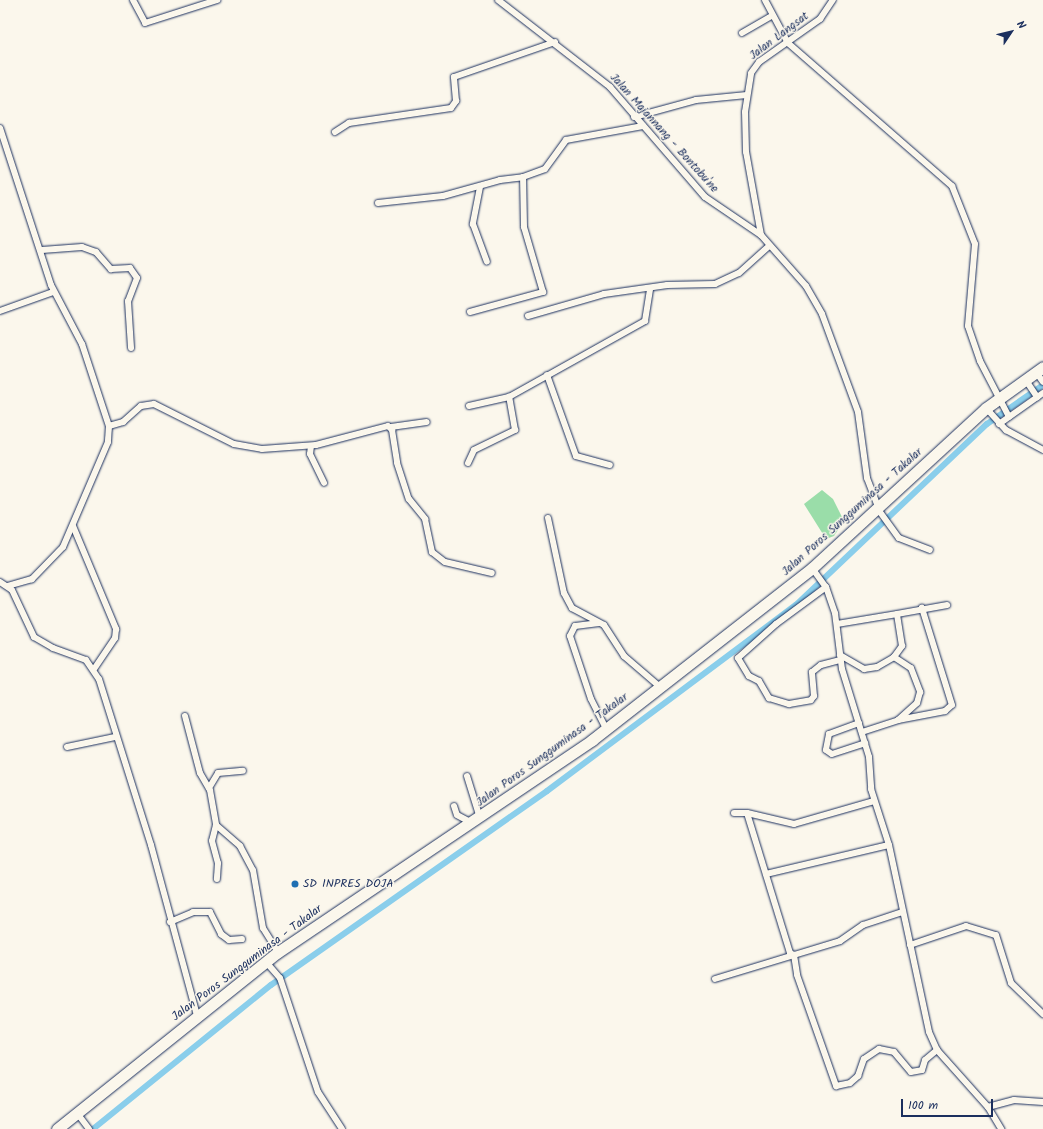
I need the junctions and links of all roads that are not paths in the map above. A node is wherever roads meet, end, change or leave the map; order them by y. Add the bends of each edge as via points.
1 (133, 0) edge
2 (217, 0) edge
3 (498, 0) edge
4 (765, 0) edge
5 (833, 0) edge
6 (772, 16) junction
7 (742, 33) dead end
8 (555, 42) junction
9 (788, 43) junction
10 (747, 95) junction
11 (634, 116) junction
12 (643, 126) junction
13 (0, 128) edge
14 (335, 132) dead end
15 (523, 177) junction
16 (480, 187) junction
17 (378, 203) dead end
18 (761, 235) junction
19 (769, 246) junction
20 (42, 250) junction
21 (487, 262) dead end
22 (650, 288) junction
23 (53, 292) junction
24 (0, 311) edge
25 (470, 312) dead end
26 (528, 316) dead end
27 (131, 348) dead end
28 (547, 375) junction
29 (1040, 375) edge
30 (1028, 383) junction
31 (1043, 393) edge
32 (1037, 396) junction
33 (510, 397) junction
34 (1000, 402) junction
35 (469, 406) dead end
36 (988, 410) junction
37 (1008, 416) junction
38 (427, 422) dead end
39 (998, 423) junction
40 (109, 426) junction
41 (391, 428) junction
42 (311, 446) junction
43 (1043, 450) edge
44 (468, 463) dead end
45 (610, 465) dead end
46 (324, 483) dead end
47 (879, 510) junction
48 (548, 518) dead end
49 (73, 526) junction
50 (930, 550) dead end
51 (814, 571) junction
52 (492, 573) dead end
53 (0, 582) edge
54 (8, 586) junction
55 (825, 586) junction
56 (947, 605) dead end
57 (922, 608) junction
58 (897, 614) junction
59 (601, 622) junction
60 (837, 624) junction
61 (840, 657) junction
62 (894, 657) junction
63 (94, 669) junction
64 (660, 687) junction
65 (185, 716) dead end
66 (898, 720) junction
67 (859, 723) junction
68 (606, 729) junction
69 (862, 732) junction
70 (115, 737) junction
71 (865, 743) junction
72 (67, 747) dead end
73 (243, 771) dead end
74 (467, 776) dead end
75 (209, 788) junction
76 (874, 801) junction
77 (454, 806) dead end
78 (734, 813) dead end
79 (747, 813) junction
80 (476, 820) junction
81 (216, 825) junction
82 (889, 845) junction
83 (766, 874) junction
84 (217, 879) dead end
85 (902, 912) junction
86 (170, 922) junction
87 (242, 939) dead end
88 (910, 945) junction
89 (278, 952) junction
90 (794, 955) junction
91 (268, 965) junction
92 (715, 979) dead end
93 (1043, 1014) edge
94 (197, 1016) junction
95 (937, 1050) junction
96 (1043, 1102) edge
97 (988, 1107) junction
98 (77, 1113) junction
99 (58, 1129) edge
100 (89, 1129) edge
101 (342, 1129) edge
102 (1002, 1129) edge

1 - 2 street via 145,23
3 - 8 street, Jalan Majannang - Bontobu'ne
4 - 6 street
5 - 9 street, Jalan Langsat via 827,13
6 - 7 street
6 - 9 street
8 - 11 street, Jalan Majannang - Bontobu'ne via 610,87
8 - 14 street via 454,78 456,101 451,108 349,123
9 - 10 street, Jalan Langsat via 756,65
9 - 34 street via 952,186 975,244 968,326
10 - 11 street via 696,100
10 - 18 street, Jalan Langsat via 746,152
11 - 12 street, Jalan Majannang - Bontobu'ne
12 - 15 street via 566,140 545,169
12 - 18 street, Jalan Majannang - Bontobu'ne via 705,198
13 - 20 street
15 - 16 street
15 - 25 street via 524,227 543,292
16 - 17 street via 417,200
16 - 21 street via 473,224
18 - 19 street, Jalan Majannang - Bontobu'ne
19 - 22 street via 739,273 716,284
19 - 47 street, Jalan Majannang - Bontobu'ne via 806,286 822,314 861,421 867,478
20 - 23 street
20 - 27 street via 82,247 96,252 111,269 130,268 137,278 128,301
22 - 26 street via 595,296
22 - 28 street via 645,321
23 - 24 street
23 - 40 street via 82,344
28 - 33 street
28 - 45 street via 576,456
29 - 30 highway, Jalan Poros Sungguminasa - Takalar
30 - 32 street
30 - 34 highway, Jalan Poros Sungguminasa - Takalar
31 - 32 street
32 - 37 street
33 - 35 street
33 - 44 street via 515,431 474,450
34 - 36 highway, Jalan Poros Sungguminasa - Takalar
34 - 37 street
36 - 39 street
36 - 47 highway, Jalan Poros Sungguminasa - Takalar
37 - 39 street
38 - 41 street
39 - 43 street
40 - 42 street via 123,422 140,406 154,404 240,445 262,449
40 - 49 street via 108,442
41 - 42 street
41 - 52 street via 396,463 409,499 425,519 432,552 445,562
42 - 46 street via 310,454
47 - 50 street, Jalan Majannang - Bontobu'ne via 909,544
47 - 51 highway, Jalan Poros Sungguminasa - Takalar
48 - 59 street via 567,601 577,614
49 - 54 street via 63,547 32,579
49 - 63 street via 116,629 116,638
51 - 55 street
51 - 64 highway, Jalan Poros Sungguminasa - Takalar
53 - 54 street
54 - 63 street via 34,637 53,648 86,660
55 - 60 street
55 - 61 street via 738,658 748,676 759,681 769,698 789,704 811,700 814,696 812,672 820,665
56 - 57 street
57 - 58 street
57 - 66 street via 952,705 945,711
58 - 60 street
58 - 62 street via 902,642
59 - 64 street via 624,656
59 - 68 street via 575,626 570,636 591,699
60 - 61 street
61 - 62 street via 864,670 877,667
61 - 67 street
62 - 66 street via 911,668 920,692 917,703
63 - 70 street
64 - 68 highway, Jalan Poros Sungguminasa - Takalar
65 - 75 street via 200,773
66 - 69 street
67 - 69 street
67 - 71 street via 831,732 826,750 832,754
68 - 80 highway, Jalan Poros Sungguminasa - Takalar
69 - 71 street
70 - 72 street
70 - 86 street via 151,845
71 - 76 street
73 - 75 street via 218,773
74 - 80 street
75 - 81 street
76 - 79 street via 794,824
76 - 82 street
77 - 80 street via 457,815
78 - 79 street
79 - 83 street
80 - 89 highway, Jalan Poros Sungguminasa - Takalar
81 - 84 street via 212,841 218,863
81 - 89 street via 240,846 253,870 263,928
82 - 83 street
82 - 85 street
83 - 90 street via 785,945
85 - 88 street
85 - 90 street via 863,925 840,941
86 - 87 street via 193,912 210,912 221,934 229,940
86 - 94 street
88 - 93 street via 966,926 996,935 1011,983
88 - 95 street via 929,1032
89 - 91 highway, Jalan Poros Sungguminasa - Takalar
90 - 92 street
90 - 95 street via 797,975 836,1086 850,1083 858,1076 864,1059 879,1049 894,1052 912,1072 922,1070 925,1060
91 - 94 highway, Jalan Poros Sungguminasa - Takalar
91 - 101 street via 280,978 318,1092
94 - 98 highway, Jalan Poros Sungguminasa - Takalar
95 - 97 street
96 - 97 street via 1014,1100
97 - 102 street
98 - 99 highway, Jalan Poros Sungguminasa - Takalar
98 - 100 street

